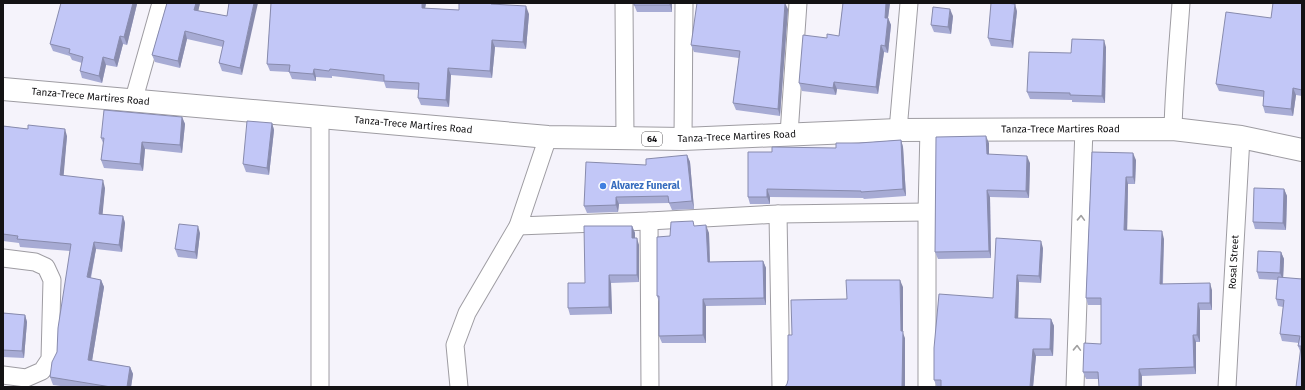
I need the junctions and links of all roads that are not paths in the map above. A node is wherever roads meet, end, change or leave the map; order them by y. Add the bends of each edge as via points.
1 (161, 3) edge
2 (624, 3) edge
3 (684, 3) edge
4 (798, 3) edge
5 (909, 3) edge
6 (1181, 3) edge
7 (3, 89) edge
8 (133, 102) junction
9 (320, 118) junction
10 (1084, 128) junction
11 (929, 129) junction
12 (1173, 129) junction
13 (898, 130) junction
14 (789, 134) junction
15 (1241, 137) junction
16 (548, 138) junction
17 (625, 138) junction
18 (683, 139) junction
19 (1302, 150) edge
20 (926, 212) junction
21 (778, 214) junction
22 (649, 221) junction
23 (518, 226) junction
24 (3, 258) edge
25 (3, 375) edge
26 (320, 387) edge
27 (459, 387) edge
28 (650, 387) edge
29 (781, 387) edge
30 (927, 387) edge
31 (1075, 387) edge
32 (1227, 387) edge

1 - 8 street
2 - 17 street
3 - 18 street
4 - 14 street
5 - 13 street
6 - 12 street
7 - 8 main road, Tanza-Trece Martires Road / 64
8 - 9 main road, Tanza-Trece Martires Road / 64
9 - 16 main road, Tanza-Trece Martires Road / 64
9 - 26 street
10 - 11 main road, Tanza-Trece Martires Road / 64
10 - 12 main road, Tanza-Trece Martires Road / 64
31 -> 10 street
11 - 13 main road, Tanza-Trece Martires Road / 64
11 - 20 street
12 - 15 main road, Tanza-Trece Martires Road / 64
13 - 14 main road, Tanza-Trece Martires Road / 64
14 - 18 main road, Tanza-Trece Martires Road / 64
15 - 19 main road, Tanza-Trece Martires Road / 64
15 - 32 street, Rosal Street
16 - 17 main road, Tanza-Trece Martires Road / 64
16 - 23 street
17 - 18 main road, Tanza-Trece Martires Road / 64
20 - 21 street
20 - 30 street
21 - 22 street
21 - 29 street
22 - 23 street
22 - 28 street
23 - 27 street via 467,313 455,345
24 - 25 street via 46,266 52,280 50,358 42,371 26,378

